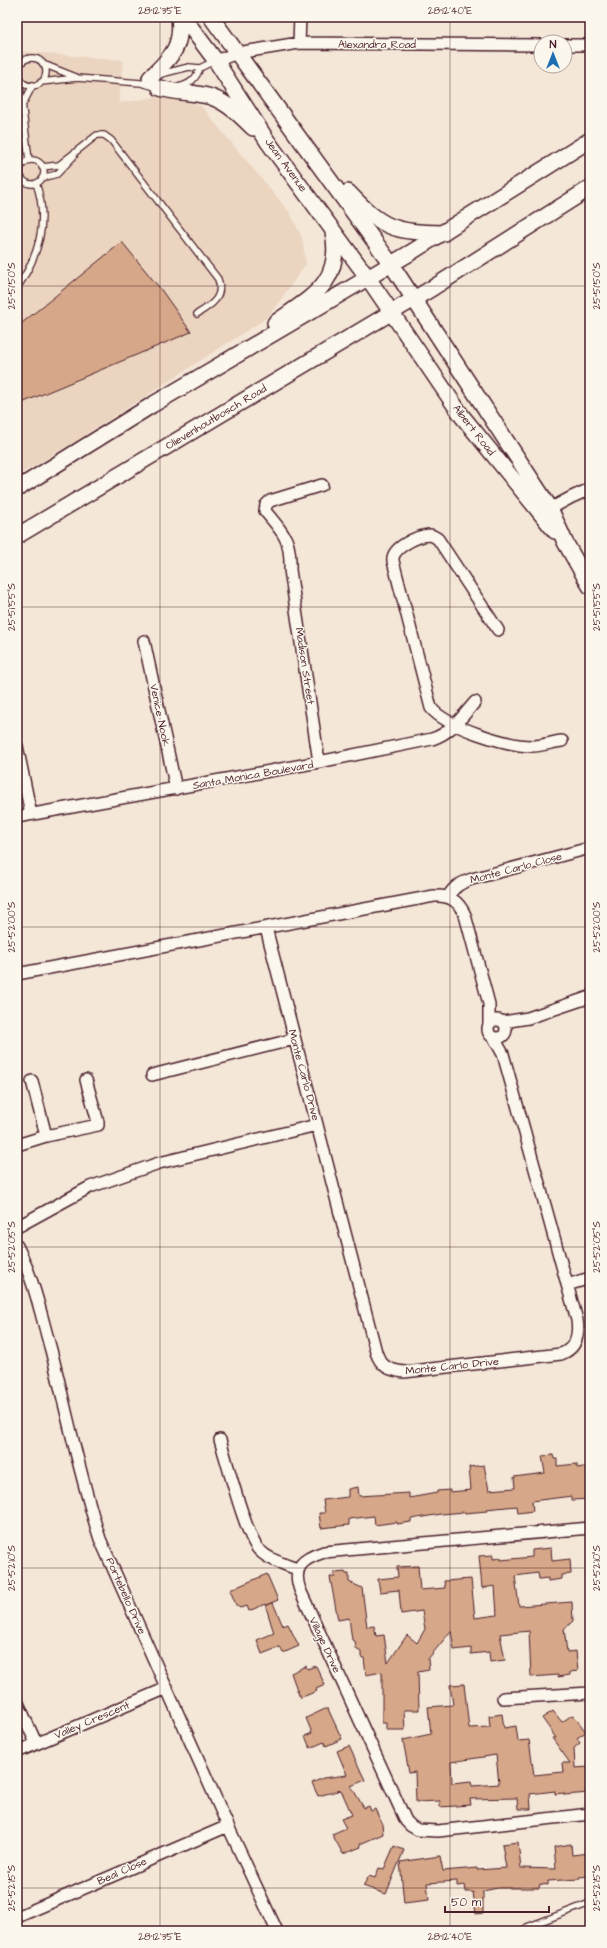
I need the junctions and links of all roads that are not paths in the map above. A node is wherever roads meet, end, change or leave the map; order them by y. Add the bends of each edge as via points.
1 (179, 17) edge
2 (183, 17) edge
3 (211, 17) edge
4 (300, 17) edge
5 (299, 44) junction
6 (533, 45) edge
7 (573, 45) edge
8 (590, 45) edge
9 (237, 53) junction
10 (17, 58) edge
11 (27, 59) junction
12 (216, 60) junction
13 (43, 64) junction
14 (200, 68) junction
15 (18, 74) edge
16 (77, 78) junction
17 (41, 82) junction
18 (150, 83) junction
19 (34, 85) junction
20 (22, 105) junction
21 (590, 140) edge
22 (268, 142) junction
23 (81, 147) junction
24 (308, 150) junction
25 (29, 160) junction
26 (42, 167) junction
27 (18, 172) edge
28 (42, 178) junction
29 (24, 181) junction
30 (36, 183) junction
31 (17, 184) edge
32 (590, 188) edge
33 (333, 230) junction
34 (444, 233) junction
35 (391, 264) junction
36 (368, 278) junction
37 (17, 288) edge
38 (414, 299) junction
39 (390, 312) junction
40 (197, 314) dead end
41 (196, 380) junction
42 (322, 485) dead end
43 (17, 489) edge
44 (590, 489) edge
45 (546, 511) junction
46 (17, 536) edge
47 (590, 586) edge
48 (498, 630) dead end
49 (144, 641) dead end
50 (475, 702) dead end
51 (455, 725) junction
52 (562, 740) dead end
53 (17, 746) edge
54 (319, 762) junction
55 (176, 789) junction
56 (31, 814) junction
57 (17, 817) edge
58 (590, 848) edge
59 (448, 897) junction
60 (266, 928) junction
61 (17, 974) edge
62 (590, 996) edge
63 (489, 1004) junction
64 (489, 1024) junction
65 (504, 1027) junction
66 (494, 1038) junction
67 (295, 1039) junction
68 (503, 1054) junction
69 (152, 1075) dead end
70 (86, 1080) dead end
71 (32, 1081) dead end
72 (317, 1125) junction
73 (46, 1136) junction
74 (17, 1145) edge
75 (17, 1227) edge
76 (17, 1246) edge
77 (590, 1278) edge
78 (567, 1285) junction
79 (220, 1440) dead end
80 (590, 1528) edge
81 (297, 1570) junction
82 (167, 1688) junction
83 (590, 1693) edge
84 (503, 1698) dead end
85 (17, 1701) edge
86 (36, 1743) junction
87 (17, 1752) edge
88 (590, 1814) edge
89 (228, 1826) junction
90 (590, 1903) edge
91 (17, 1917) edge
92 (277, 1931) edge
93 (523, 1931) edge

1 - 18 main road via 178,47
2 - 12 main road, Jean Avenue
3 - 9 main road
4 - 5 street
5 - 6 street, Alexandra Road
5 - 9 street, Alexandra Road
7 - 8 street
9 - 12 street, Alexandra Road
9 - 24 main road
10 - 11 lane
11 - 13 lane via 36,58
11 - 15 lane via 20,65
12 - 14 lane
12 - 22 main road, Jean Avenue
13 - 16 lane
13 - 17 lane via 46,73
14 - 18 lane via 181,68
14 - 18 lane via 196,78 182,86
15 - 19 lane via 24,83
15 - 20 lane
16 - 17 lane
16 - 18 lane
17 - 19 lane
18 - 22 main road via 174,92 210,97 220,101 229,106
19 - 20 lane
20 - 25 lane
21 - 34 main road
22 - 33 main road, Jean Avenue
23 - 26 lane via 59,165
23 - 28 lane via 58,174
23 - 40 lane via 97,135 104,135 111,140 218,279 220,294 206,309
24 - 34 main road via 364,210 378,221 398,230
24 - 35 main road
25 - 26 lane via 37,161
25 - 27 lane via 22,164
26 - 28 lane
27 - 29 lane
28 - 30 lane
29 - 30 lane
29 - 31 lane
30 - 37 lane via 43,215 40,235 26,275
32 - 38 main road
33 - 36 main road, Jean Avenue
33 - 41 main road via 336,244 334,264 331,275 323,286
34 - 35 main road
35 - 36 main road
35 - 38 main road
36 - 39 main road, Jean Avenue
36 - 41 main road
38 - 39 main road, Olievenhoutbosch Road
38 - 45 main road, Albert Road
39 - 45 main road, Albert Road via 462,416
39 - 46 main road, Olievenhoutbosch Road
41 - 43 main road
42 - 54 street, Madison Street via 270,501 265,511 284,533 291,552 290,570
44 - 45 street
45 - 47 main road, Albert Road
48 - 51 street via 438,539 428,535 399,547 394,552 393,561 431,708 435,714
49 - 55 street, Venice Nook
50 - 51 street, Santa Monica Boulevard
51 - 52 street via 507,743 533,746
51 - 54 street, Santa Monica Boulevard via 442,736 432,739
53 - 56 street
54 - 55 street, Santa Monica Boulevard
55 - 56 street, Santa Monica Boulevard
56 - 57 street, Santa Monica Boulevard
58 - 59 street, Monte Carlo Close via 472,879 452,889
59 - 60 street via 434,896
59 - 63 street via 460,905 465,915
60 - 61 street
60 - 67 street, Monte Carlo Drive
62 - 65 street
63 - 64 street
63 - 65 street
64 - 65 street via 494,1020
64 - 66 street via 488,1032
65 - 66 street via 500,1038
65 - 68 street, Monte Carlo Drive
66 - 68 street, Monte Carlo Drive
67 - 69 street
67 - 72 street, Monte Carlo Drive
68 - 78 street, Monte Carlo Drive
70 - 73 street via 98,1125
71 - 73 street
72 - 75 street via 159,1163 90,1187
72 - 78 street, Monte Carlo Drive via 376,1352 384,1367 404,1372 567,1352 576,1342 578,1328
73 - 74 street
76 - 82 street, Portebello Drive via 40,1306 100,1539
77 - 78 street
79 - 81 street via 248,1528 258,1549 271,1559
80 - 81 street via 324,1552 307,1559
81 - 88 street, Village Drive via 300,1590 400,1810 411,1826 428,1832
82 - 86 street, Valley Crescent
82 - 89 street, Portebello Drive
83 - 84 street
85 - 86 street
86 - 87 street, Valley Crescent
89 - 91 street, Beal Close
89 - 92 street, Portebello Drive
90 - 93 lane via 527,1927

